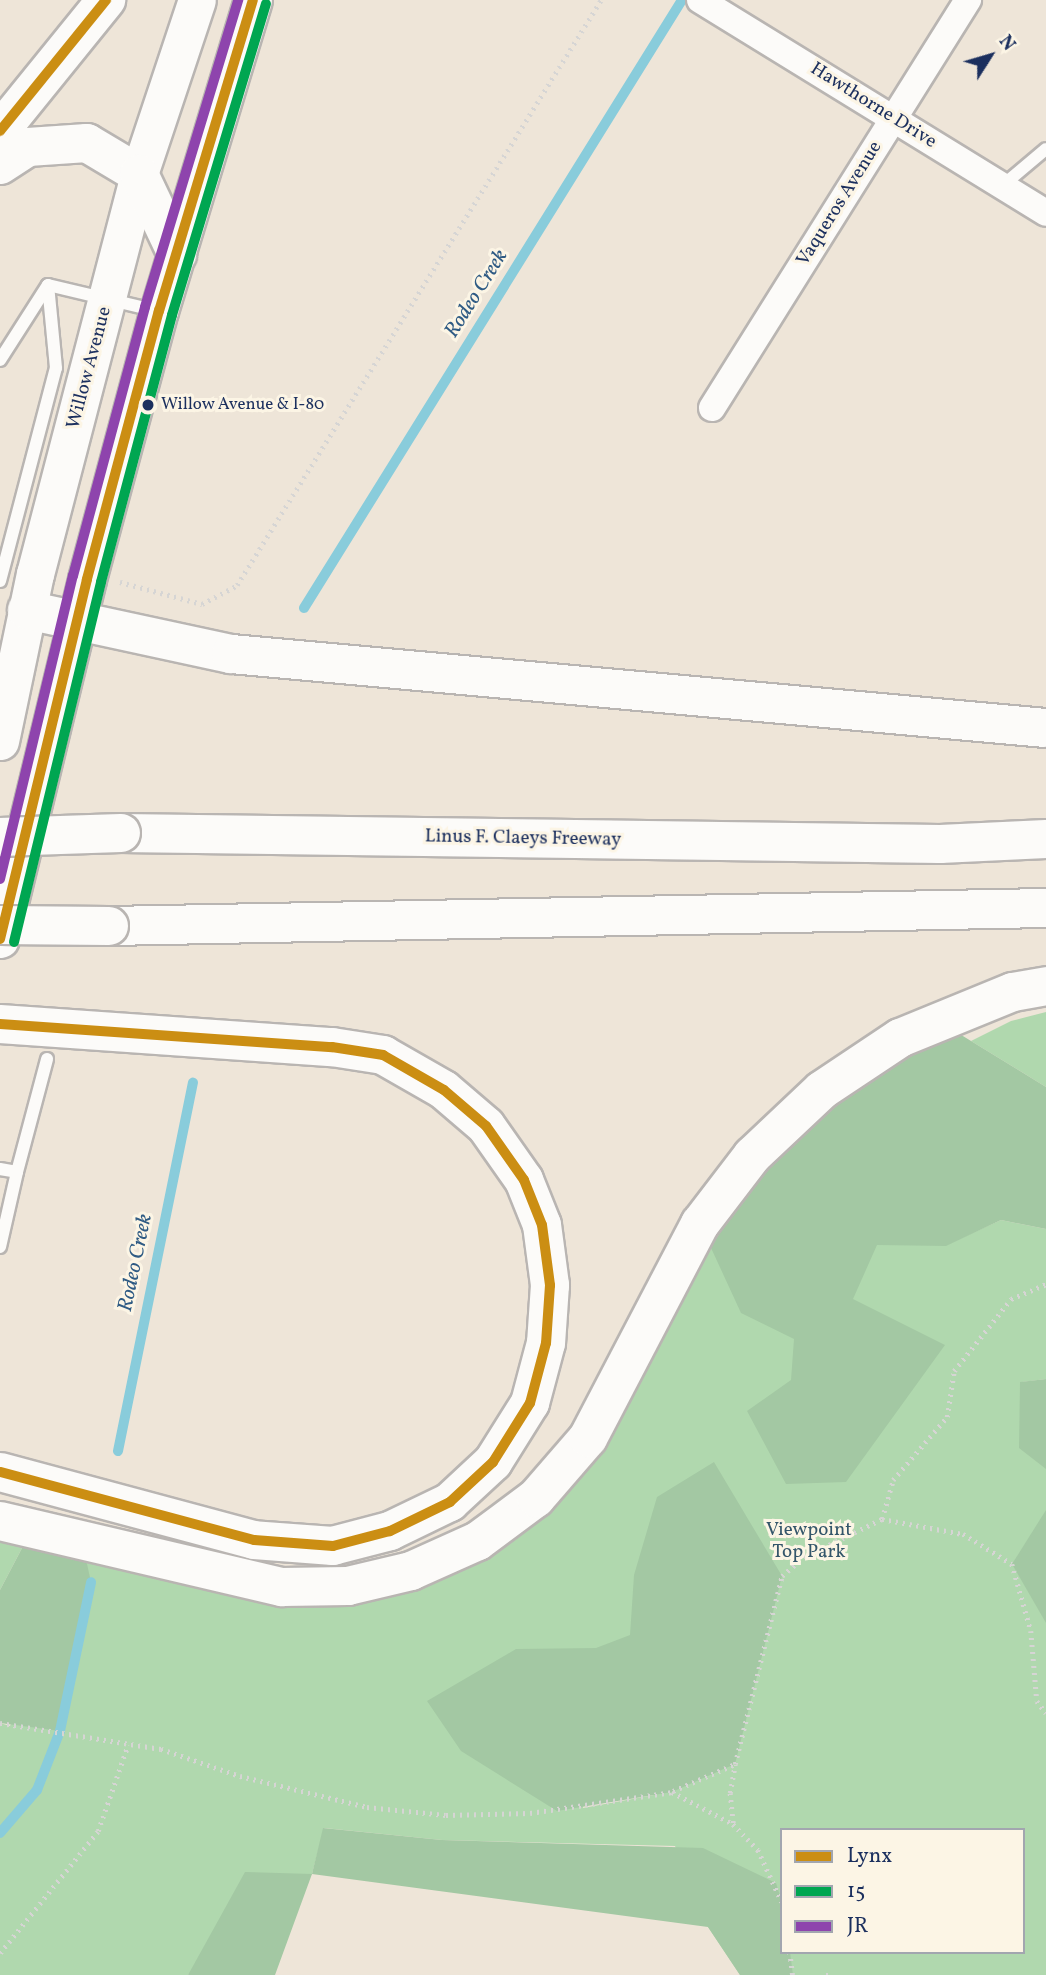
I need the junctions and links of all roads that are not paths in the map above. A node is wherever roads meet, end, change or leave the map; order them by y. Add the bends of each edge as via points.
1 (106, 0) edge
2 (197, 0) edge
3 (253, 0) edge
4 (700, 0) edge
5 (968, 0) edge
6 (892, 119) junction
7 (0, 131) edge
8 (1046, 149) edge
9 (0, 165) edge
10 (139, 174) junction
11 (1002, 186) junction
12 (1046, 213) edge
13 (177, 254) junction
14 (48, 285) junction
15 (108, 299) junction
16 (159, 311) junction
17 (0, 360) edge
18 (712, 408) dead end
19 (0, 581) edge
20 (27, 610) junction
21 (77, 621) junction
22 (1046, 728) edge
23 (0, 741) edge
24 (0, 837) edge
25 (1046, 839) edge
26 (1046, 908) edge
27 (0, 925) edge
28 (0, 939) edge
29 (1046, 986) edge
30 (0, 1024) edge
31 (47, 1059) dead end
32 (0, 1170) edge
33 (17, 1172) junction
34 (0, 1247) edge
35 (0, 1472) edge
36 (0, 1521) edge

1 - 7 highway
2 - 10 main road, Willow Avenue
3 - 13 main road
4 - 6 street, Hawthorne Drive
5 - 6 street, Vaqueros Avenue
6 - 11 street, Hawthorne Drive
6 - 18 street, Vaqueros Avenue
8 - 11 lane
9 - 10 highway via 27,147 86,144
10 - 13 highway
10 - 15 main road, Willow Avenue
11 - 12 street, Hawthorne Drive
13 - 16 main road
14 - 15 lane
14 - 17 lane
14 - 19 lane via 56,368
15 - 16 lane
15 - 20 main road, Willow Avenue
16 - 21 main road
20 - 21 highway
20 - 23 main road, Willow Avenue
21 - 22 highway via 231,654
21 - 28 main road
24 - 25 highway, Linus F. Claeys Freeway, bridge via 121,833 940,844
26 - 27 highway, bridge
29 - 36 highway via 1013,992 900,1038 822,1090 752,1157 701,1224 588,1438 536,1498 478,1541 411,1571 348,1586 282,1587
30 - 35 highway via 332,1047 383,1055 444,1090 486,1126 524,1180 542,1225 550,1285 546,1343 530,1403 493,1462 450,1502 390,1531 333,1546 254,1540
31 - 33 lane
32 - 33 lane
33 - 34 lane

